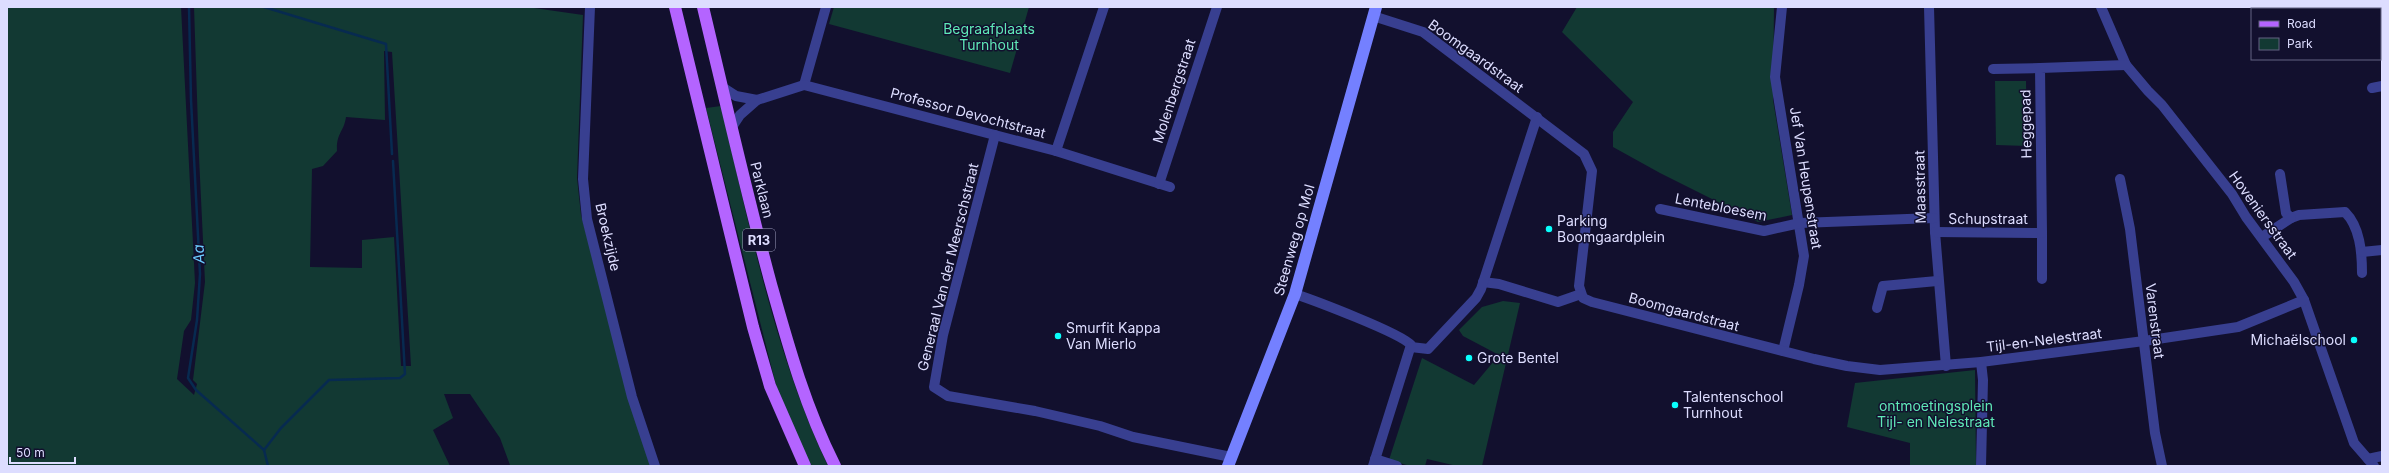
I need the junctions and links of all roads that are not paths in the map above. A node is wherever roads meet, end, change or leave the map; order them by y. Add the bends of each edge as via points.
1 (590, 7) edge
2 (676, 7) edge
3 (703, 7) edge
4 (826, 7) edge
5 (1104, 7) edge
6 (1217, 7) edge
7 (1782, 7) edge
8 (1929, 7) edge
9 (2101, 7) edge
10 (1374, 12) edge
11 (2126, 65) junction
12 (2040, 68) junction
13 (1994, 69) dead end
14 (804, 85) junction
15 (722, 87) junction
16 (757, 100) junction
17 (1537, 117) junction
18 (732, 127) junction
19 (995, 135) junction
20 (1056, 151) junction
21 (2280, 174) dead end
22 (2041, 179) joint
23 (2120, 179) dead end
24 (1159, 184) junction
25 (1170, 188) dead end
26 (1660, 209) dead end
27 (1934, 218) junction
28 (2291, 218) junction
29 (1800, 223) junction
30 (1935, 232) junction
31 (2042, 233) junction
32 (2262, 237) junction
33 (2382, 250) edge
34 (2362, 252) junction
35 (2362, 273) dead end
36 (2042, 279) dead end
37 (1937, 281) junction
38 (1483, 282) junction
39 (1295, 294) junction
40 (1580, 294) junction
41 (2304, 300) junction
42 (1877, 308) dead end
43 (2144, 341) junction
44 (1411, 347) junction
45 (1783, 351) junction
46 (1981, 362) junction
47 (1946, 366) junction
48 (2382, 456) edge
49 (1229, 462) edge
50 (1374, 462) edge
51 (2371, 462) edge
52 (655, 466) edge
53 (805, 466) edge
54 (835, 466) edge
55 (1397, 466) edge
56 (1981, 466) edge
57 (2162, 466) edge

1 - 52 street, Broekzijde via 583,179 586,214 632,397
2 - 53 main road, R13 via 755,334 770,386
3 - 15 main road, Parklaan / R13
4 - 14 street
5 - 20 street
6 - 24 street, Molenbergstraat
7 - 29 street, Jef Van Heupenstraat via 1776,77
8 - 27 street, Maasstraat
9 - 11 street, Hoveniersstraat
10 - 17 street, Boomgaardstraat via 1422,32
10 - 39 street, Steenweg op Mol
11 - 12 street
11 - 32 street, Hoveniersstraat via 2171,117
12 - 13 street
12 - 22 street, Heggepad
14 - 16 street
14 - 19 street, Professor Devochtstraat
15 - 16 street via 736,96
15 - 18 main road, Parklaan / R13
16 - 18 street via 740,115
17 - 38 street
17 - 40 street, Boomgaardstraat via 1579,149 1589,160 1592,171
18 - 54 main road, Parklaan / R13 via 760,244 798,380 819,435
19 - 20 street, Professor Devochtstraat
19 - 49 street, Generaal Van der Meerschstraat via 943,335 934,387 948,396 1042,412
20 - 24 street, Professor Devochtstraat
21 - 28 street via 2286,213
22 - 31 street, Schupstraat
23 - 43 street, Varenstraat via 2130,229
24 - 25 street, Professor Devochtstraat
26 - 29 street, Lentebloesem via 1764,232
27 - 29 street, Lentebloesem
27 - 30 street, Maasstraat
28 - 32 street
28 - 34 street via 2299,215 2345,212 2351,219
29 - 45 street, Jef Van Heupenstraat via 1803,270
30 - 31 street, Schupstraat
30 - 37 street, Maasstraat
31 - 36 street, Schupstraat
32 - 41 street, Hoveniersstraat
33 - 34 street
34 - 35 street
37 - 42 street via 1883,286
37 - 47 street, Maasstraat
38 - 40 street via 1499,284 1558,302
38 - 44 street via 1476,298 1437,342 1428,349
39 - 44 street via 1374,326 1409,343
39 - 49 street, Steenweg op Mol
40 - 45 street, Boomgaardstraat via 1592,302
41 - 43 street, Tijl-en-Nelestraat via 2238,327
41 - 51 street, Hoveniersstraat via 2354,443
43 - 46 street, Tijl-en-Nelestraat
43 - 57 street, Varenstraat via 2155,433
44 - 50 street
45 - 47 street, Tijl-en-Nelestraat via 1847,366 1880,370
46 - 47 street, Tijl-en-Nelestraat
46 - 56 street
48 - 51 street
50 - 55 street

